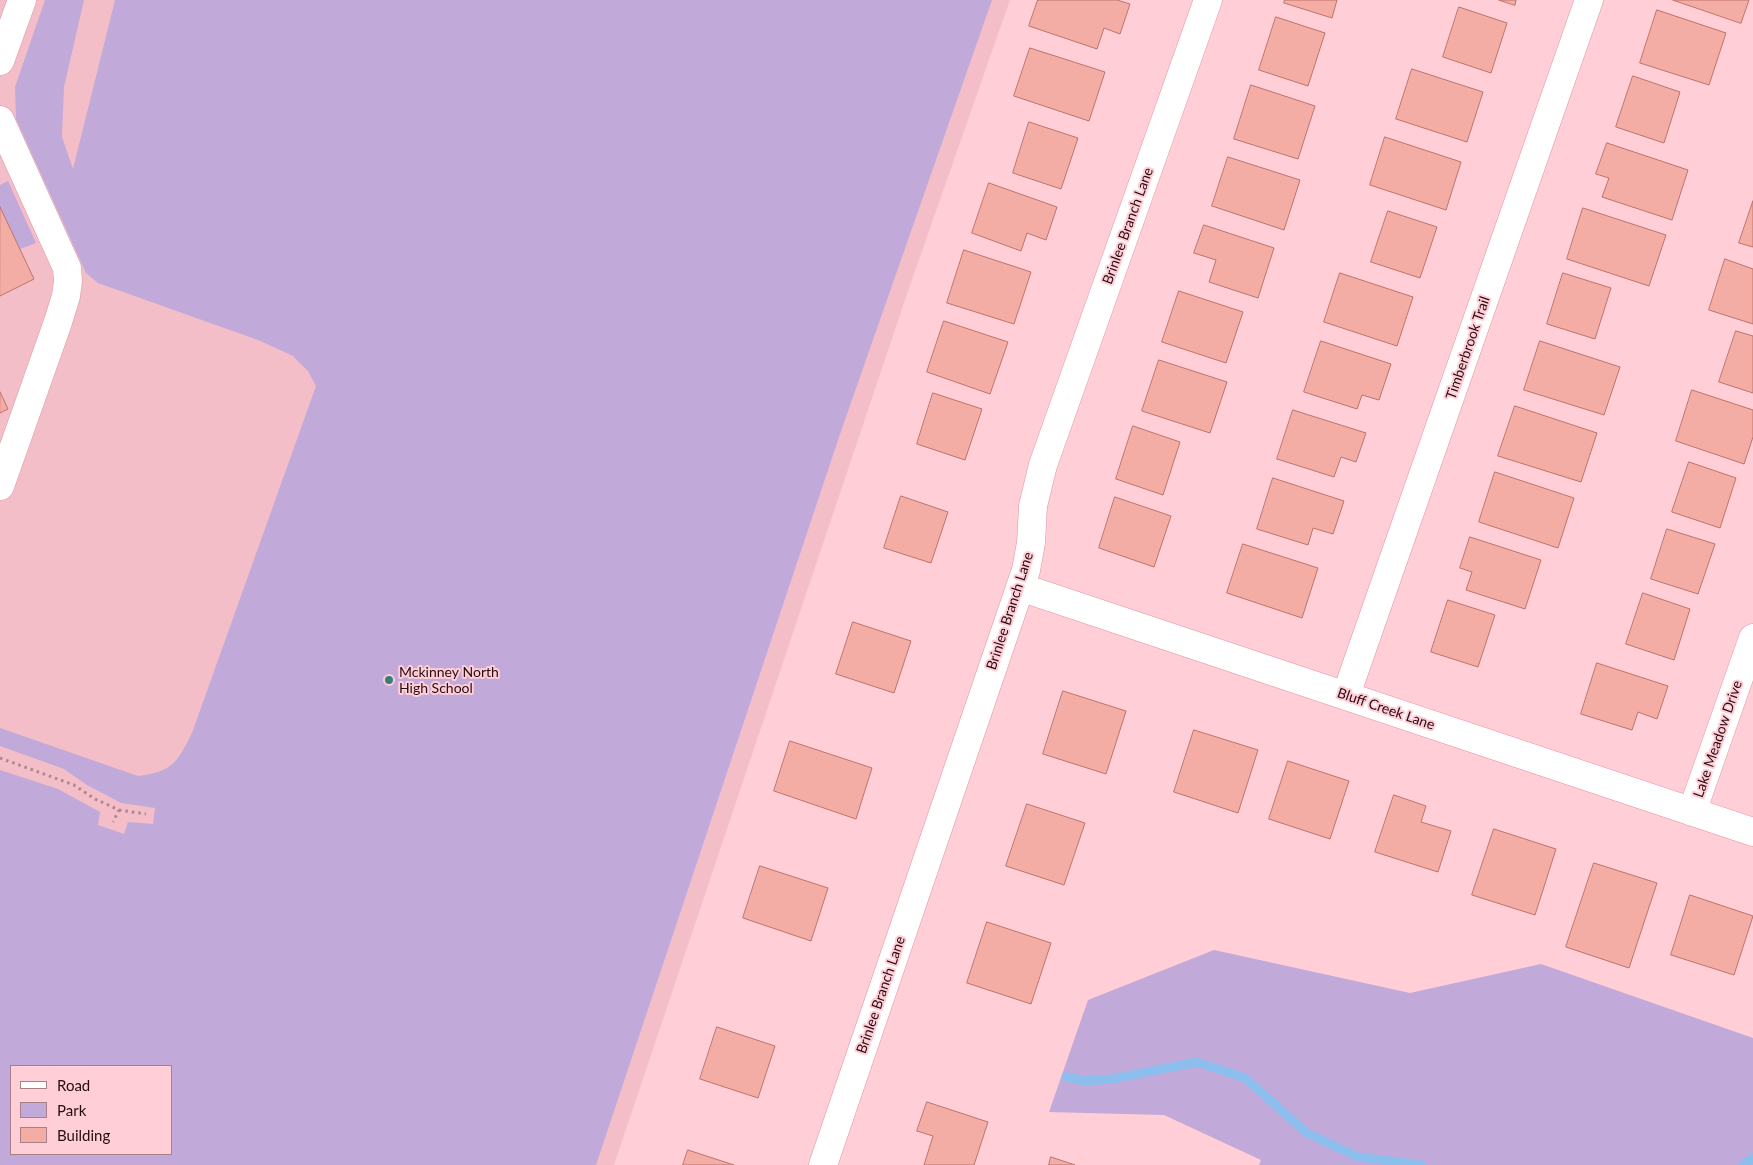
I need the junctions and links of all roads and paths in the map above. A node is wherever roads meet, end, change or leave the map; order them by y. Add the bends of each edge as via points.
1 (22, 0) edge
2 (1208, 0) edge
3 (1589, 0) edge
4 (0, 61) edge
5 (0, 120) edge
6 (0, 486) edge
7 (1020, 587) junction
8 (1753, 638) edge
9 (1346, 695) junction
10 (0, 758) edge
11 (119, 810) junction
12 (1692, 812) junction
13 (146, 814) dead end
14 (114, 822) dead end
15 (1753, 832) edge
16 (823, 1165) edge

1 - 4 street
2 - 7 street, Brinlee Branch Lane via 1044,465 1033,506 1029,556
3 - 9 street, Timberbrook Trail
5 - 6 street via 58,245 68,280 60,314
7 - 9 street, Bluff Creek Lane
7 - 16 street, Brinlee Branch Lane
8 - 12 street, Lake Meadow Drive
9 - 12 street, Bluff Creek Lane
10 - 11 path via 74,786
11 - 13 path
11 - 14 path
12 - 15 street, Bluff Creek Lane

